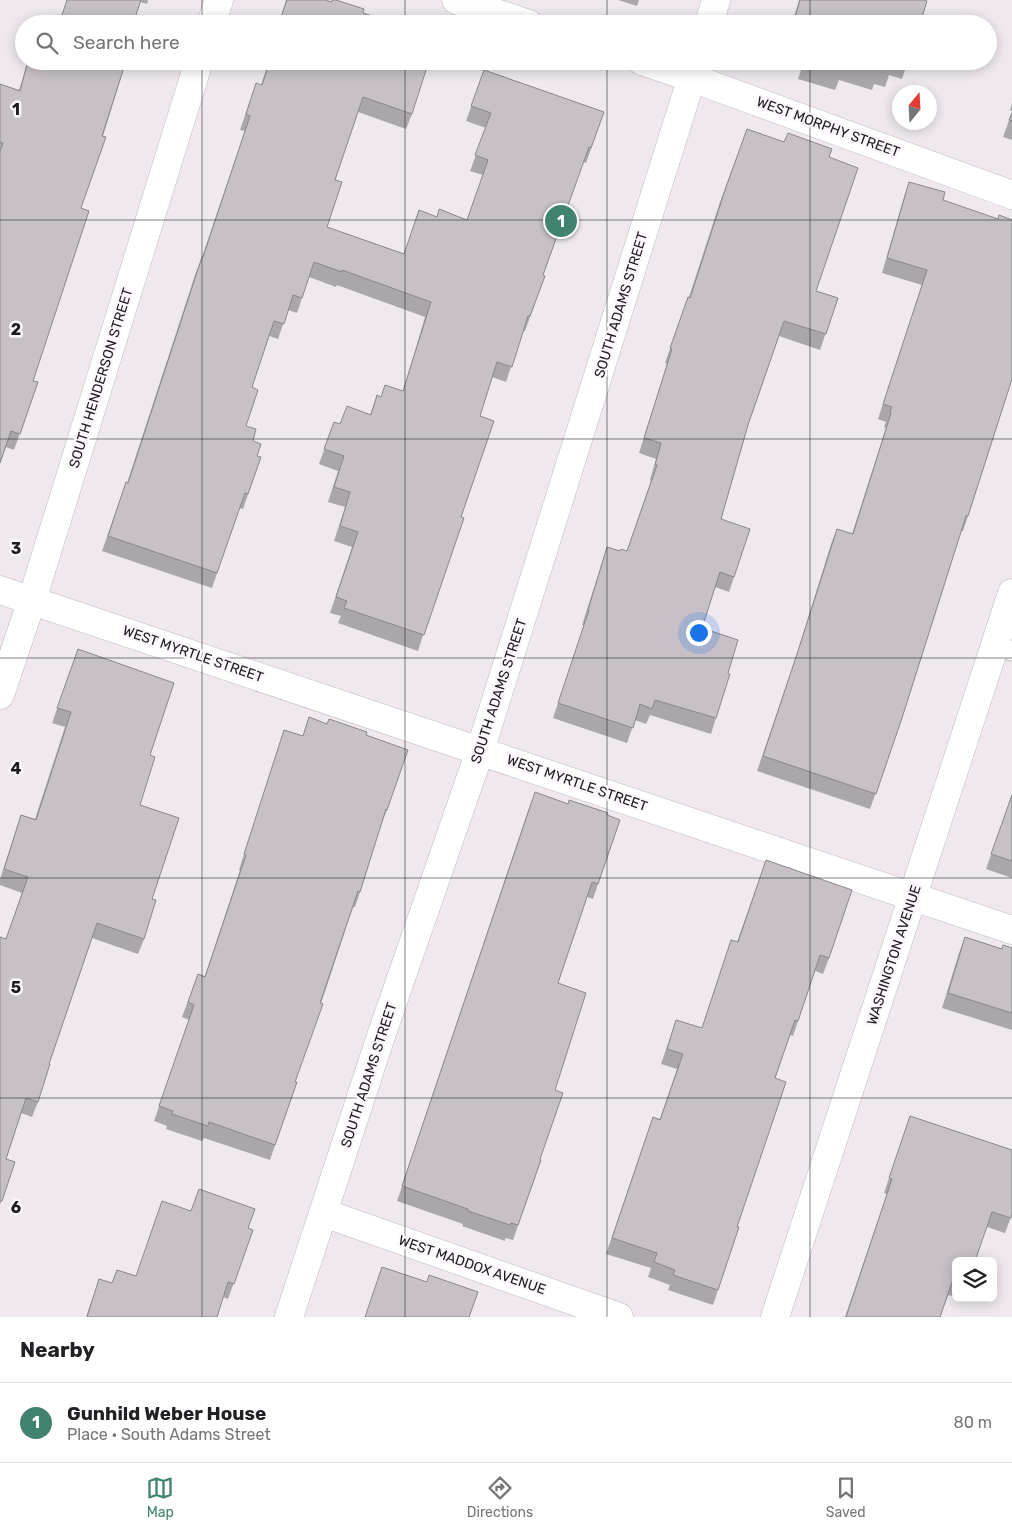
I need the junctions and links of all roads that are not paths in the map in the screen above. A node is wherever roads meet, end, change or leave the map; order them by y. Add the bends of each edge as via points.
1 (218, 0) edge
2 (456, 0) edge
3 (716, 0) edge
4 (214, 15) edge
5 (502, 15) edge
6 (712, 15) edge
7 (197, 70) edge
8 (695, 70) edge
9 (698, 70) edge
10 (1012, 195) edge
11 (0, 590) edge
12 (1012, 593) edge
13 (32, 600) junction
14 (1003, 648) edge
15 (0, 695) edge
16 (480, 751) junction
17 (913, 897) junction
18 (1012, 930) edge
19 (324, 1213) junction
20 (289, 1317) edge
21 (619, 1317) edge
22 (776, 1317) edge

1 - 4 street
2 - 5 street
3 - 6 street
7 - 13 street, SOUTH HENDERSON STREET
8 - 16 street, SOUTH ADAMS STREET
9 - 10 street, WEST MORPHY STREET
11 - 13 street, WEST MYRTLE STREET
12 - 14 street, WASHINGTON AVENUE
13 - 15 street, SOUTH HENDERSON STREET
13 - 16 street, WEST MYRTLE STREET
14 - 17 street, WASHINGTON AVENUE
16 - 17 street, WEST MYRTLE STREET
16 - 19 street, SOUTH ADAMS STREET via 381,1036
17 - 18 street, WEST MYRTLE STREET
17 - 22 street, WASHINGTON AVENUE
19 - 20 street, SOUTH ADAMS STREET
19 - 21 street, WEST MADDOX AVENUE

